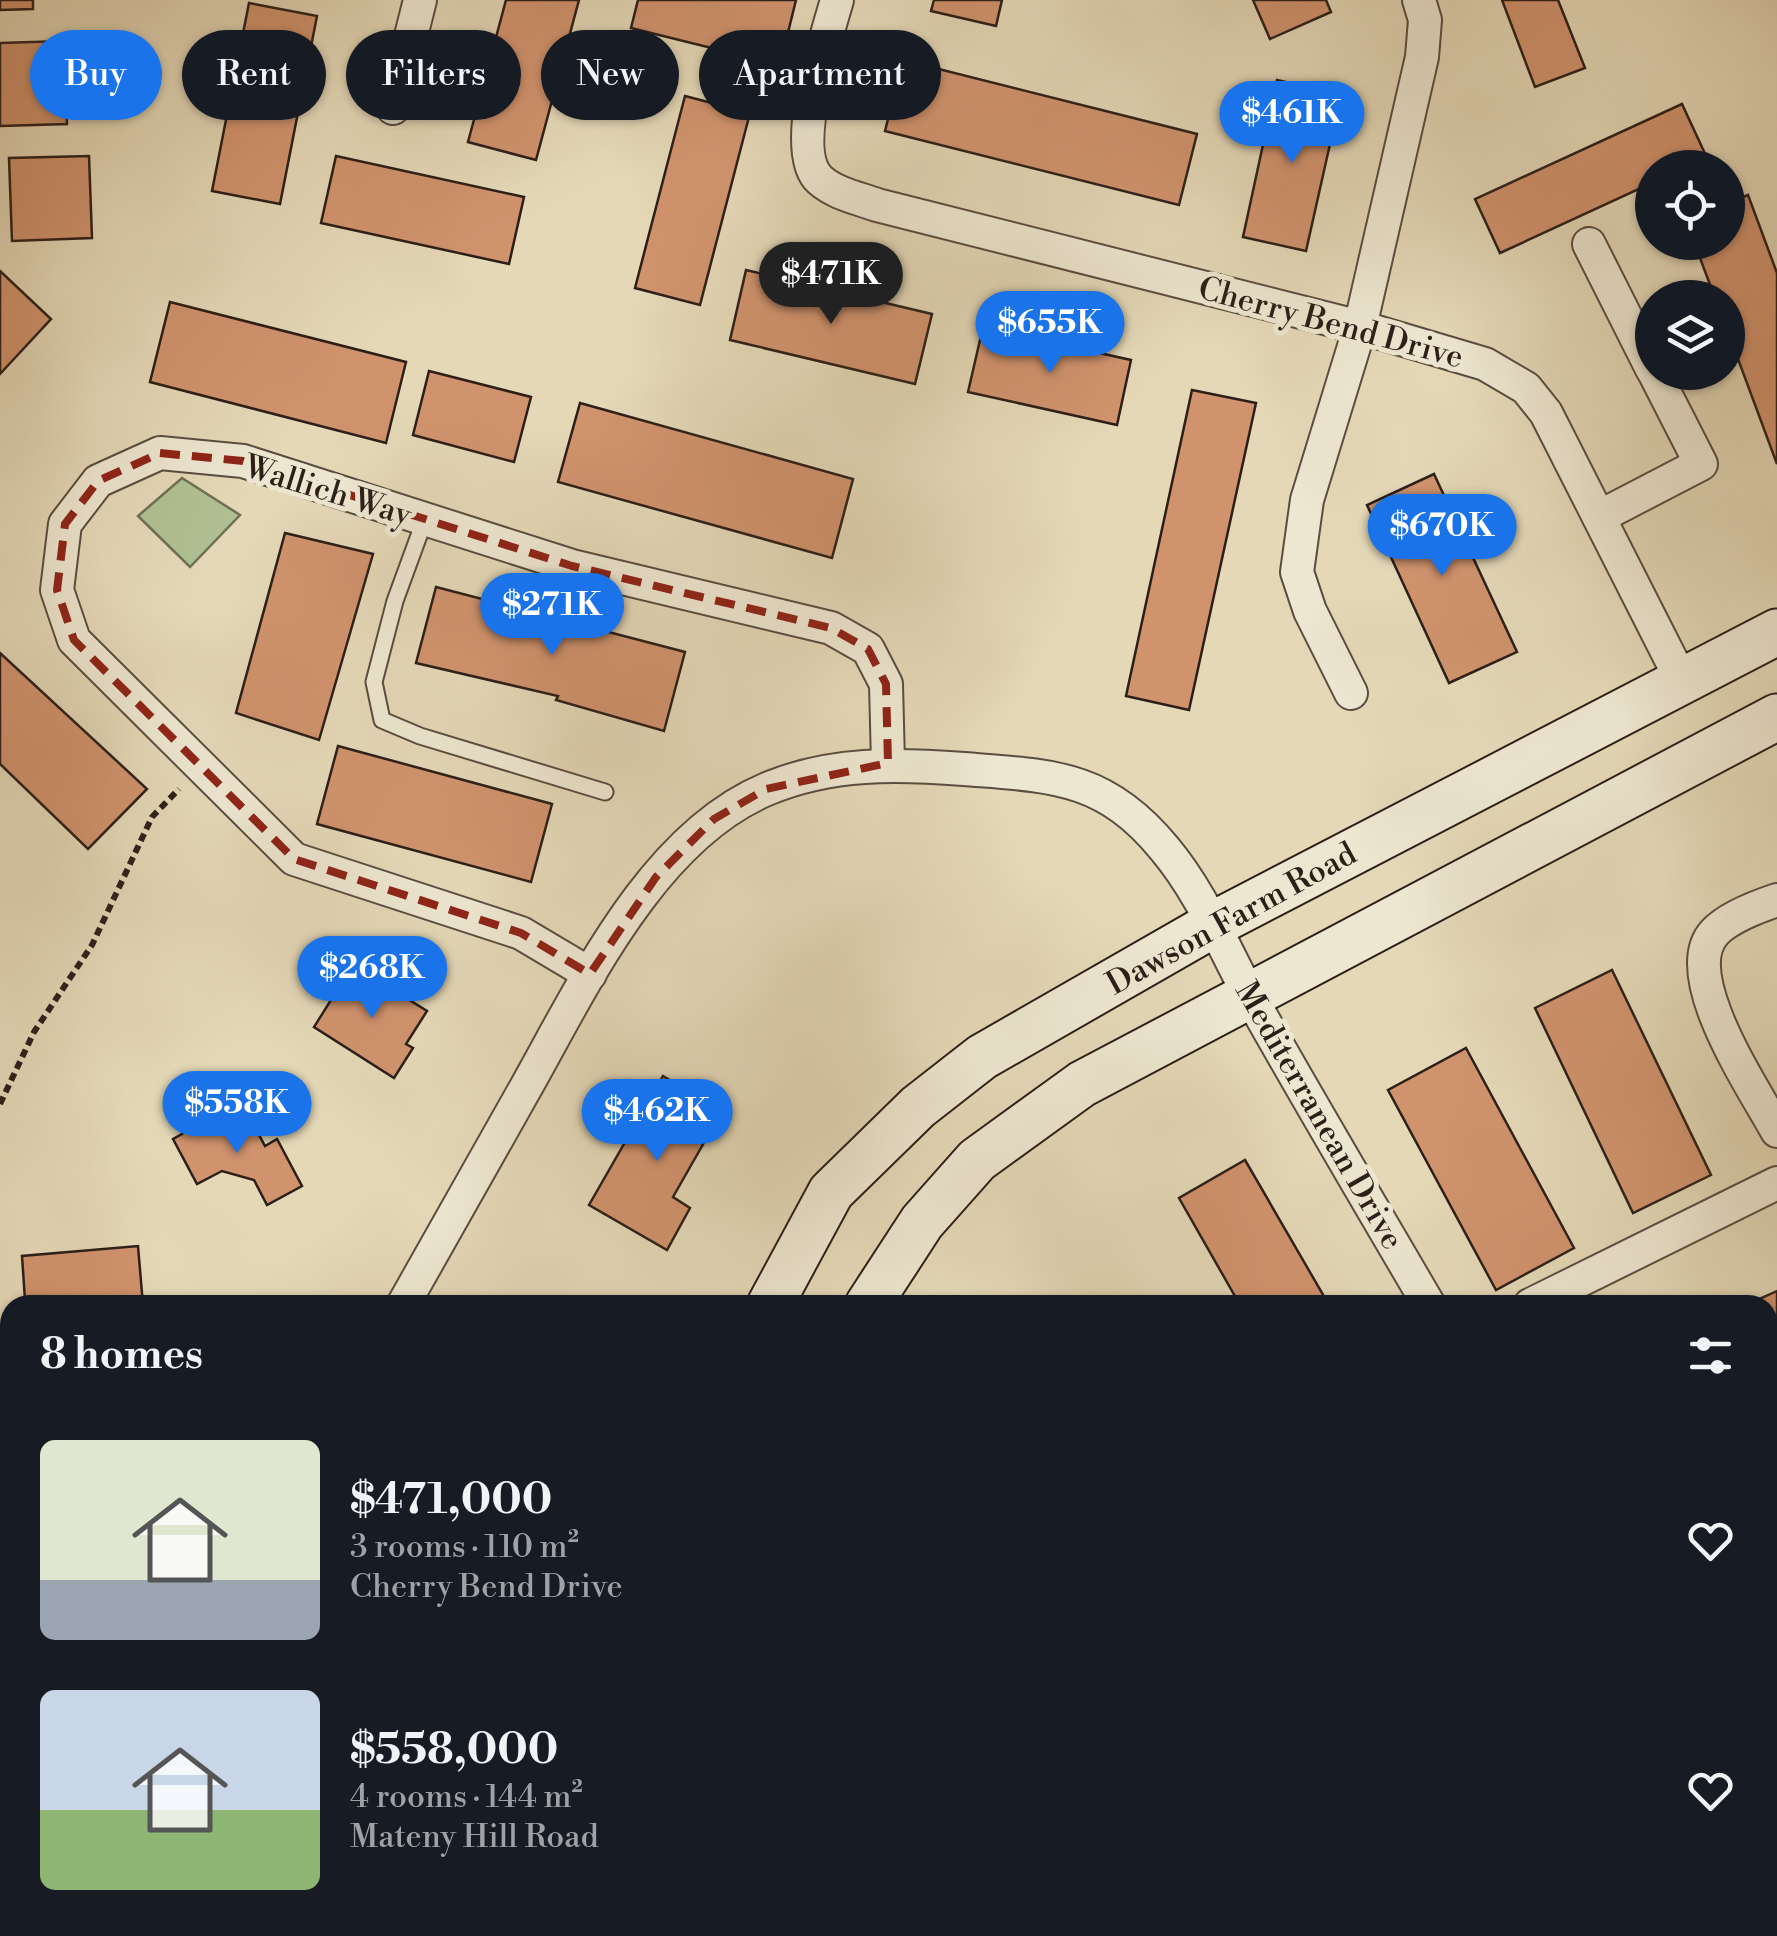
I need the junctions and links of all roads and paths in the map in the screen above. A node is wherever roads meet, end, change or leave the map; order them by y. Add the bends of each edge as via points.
1 (420, 0) edge
2 (837, 0) edge
3 (1419, 0) edge
4 (412, 30) edge
5 (1589, 244) dead end
6 (1360, 328) junction
7 (1635, 334) edge
8 (1664, 390) edge
9 (1599, 517) junction
10 (426, 519) junction
11 (1777, 632) edge
12 (1682, 681) junction
13 (1351, 693) dead end
14 (1777, 716) edge
15 (888, 763) junction
16 (201, 766) junction
17 (605, 792) dead end
18 (1777, 900) edge
19 (1214, 924) junction
20 (590, 974) junction
21 (1249, 994) junction
22 (0, 1104) edge
23 (1777, 1131) edge
24 (1777, 1183) edge
25 (409, 1295) edge
26 (775, 1295) edge
27 (875, 1295) edge
28 (1424, 1295) edge
29 (1550, 1295) edge

1 - 4 street
2 - 6 street, Cherry Bend Drive via 804,140 816,178 838,192
3 - 6 street via 1422,57
5 - 7 street
6 - 9 street, Cherry Bend Drive via 1485,364 1526,388 1546,413
6 - 13 street via 1306,500 1297,572
8 - 9 street via 1701,464
9 - 12 street, Cherry Bend Drive
10 - 15 street, Wallich Way via 572,566 831,628 868,649 886,684
10 - 16 street, Wallich Way via 243,461 160,453 98,481 65,524 57,590 74,640
10 - 17 lane via 374,682 382,720
11 - 12 street, Dawson Farm Road
12 - 19 street, Dawson Farm Road
14 - 21 street
15 - 19 street, Mediterranean Drive via 1089,785 1164,848
15 - 20 street, Mediterranean Drive via 819,772 714,819 656,877
16 - 20 street, Wallich Way via 294,858 521,933
16 - 22 path via 152,817 92,945 34,1032
18 - 23 street via 1715,932 1704,952 1704,990
19 - 21 street, Mediterranean Drive
19 - 26 street, Dawson Farm Road via 982,1057 918,1107 831,1192
20 - 25 street, Mediterranean Drive
21 - 27 street via 1082,1084 978,1160 922,1222
21 - 28 street, Mediterranean Drive
24 - 29 street

